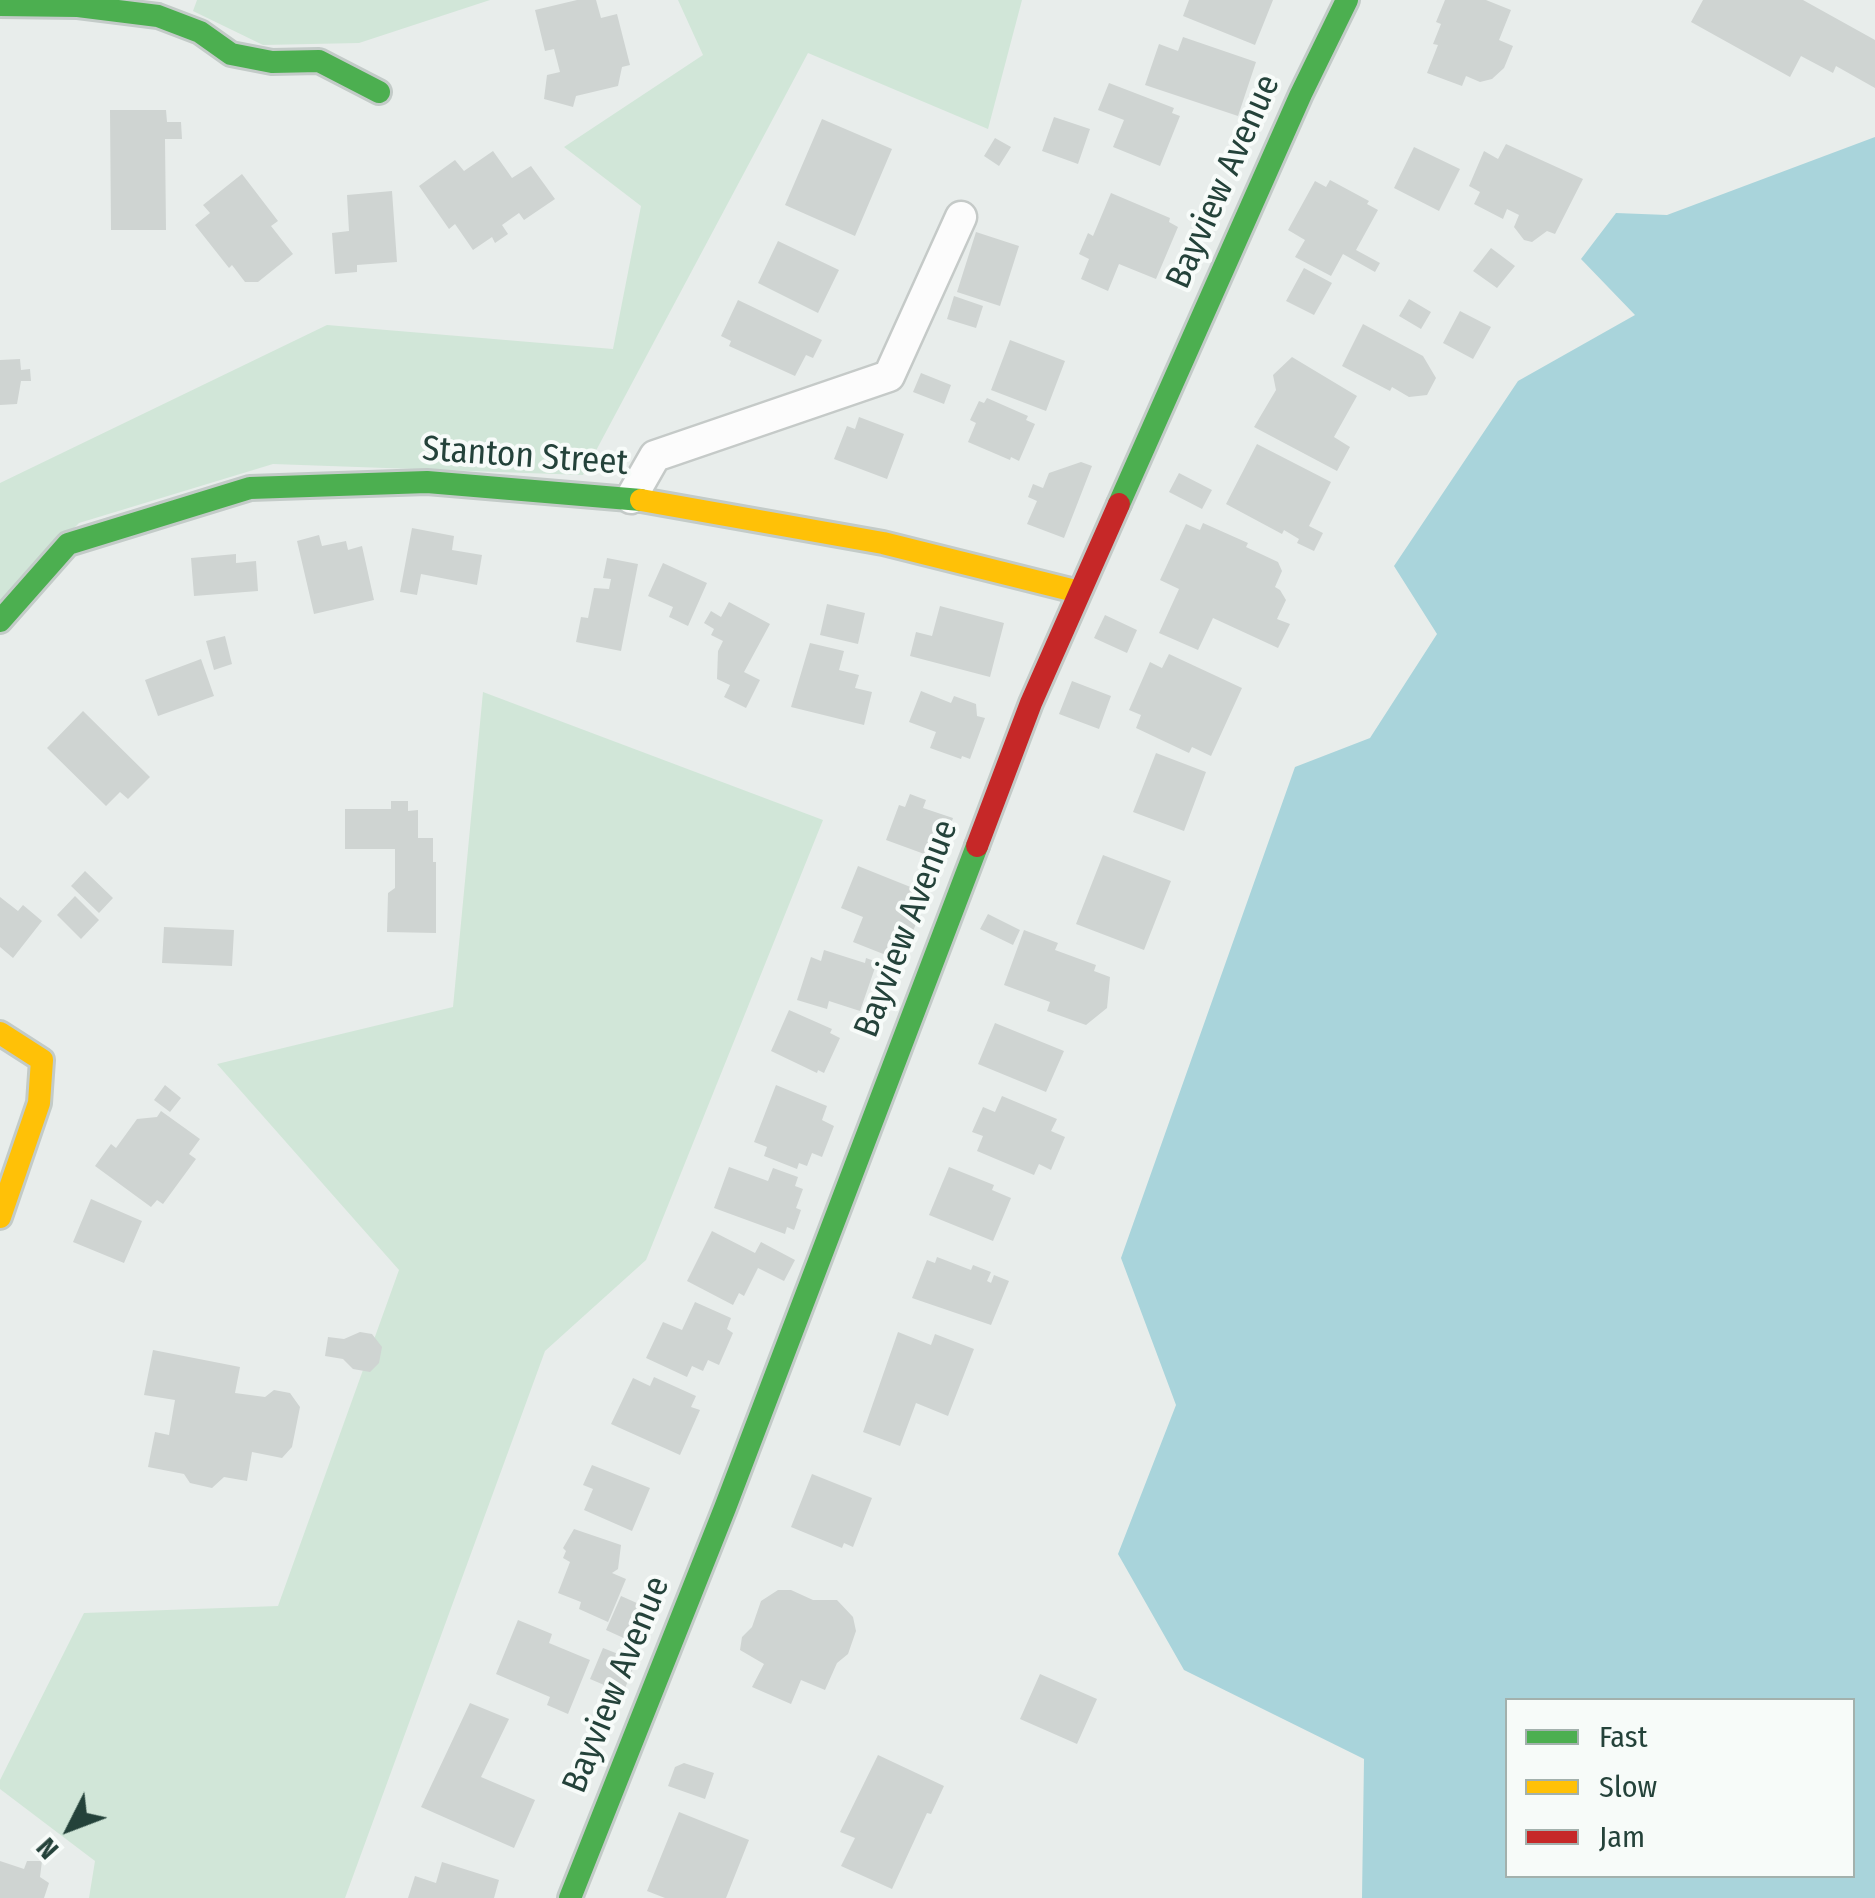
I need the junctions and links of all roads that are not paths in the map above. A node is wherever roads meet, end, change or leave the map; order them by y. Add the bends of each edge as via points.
1 (1347, 0) edge
2 (0, 6) edge
3 (379, 92) dead end
4 (961, 217) dead end
5 (631, 498) junction
6 (1079, 592) junction
7 (0, 621) edge
8 (0, 1034) edge
9 (0, 1217) edge
10 (570, 1898) edge

1 - 6 main road, Bayview Avenue
2 - 3 main road via 158,16 232,54 318,61
4 - 5 street via 889,376 655,456
5 - 6 main road, Stanton Street via 883,542
5 - 7 main road, Stanton Street via 427,482 250,488 68,544
6 - 10 main road, Bayview Avenue
8 - 9 main road via 42,1060 39,1103

